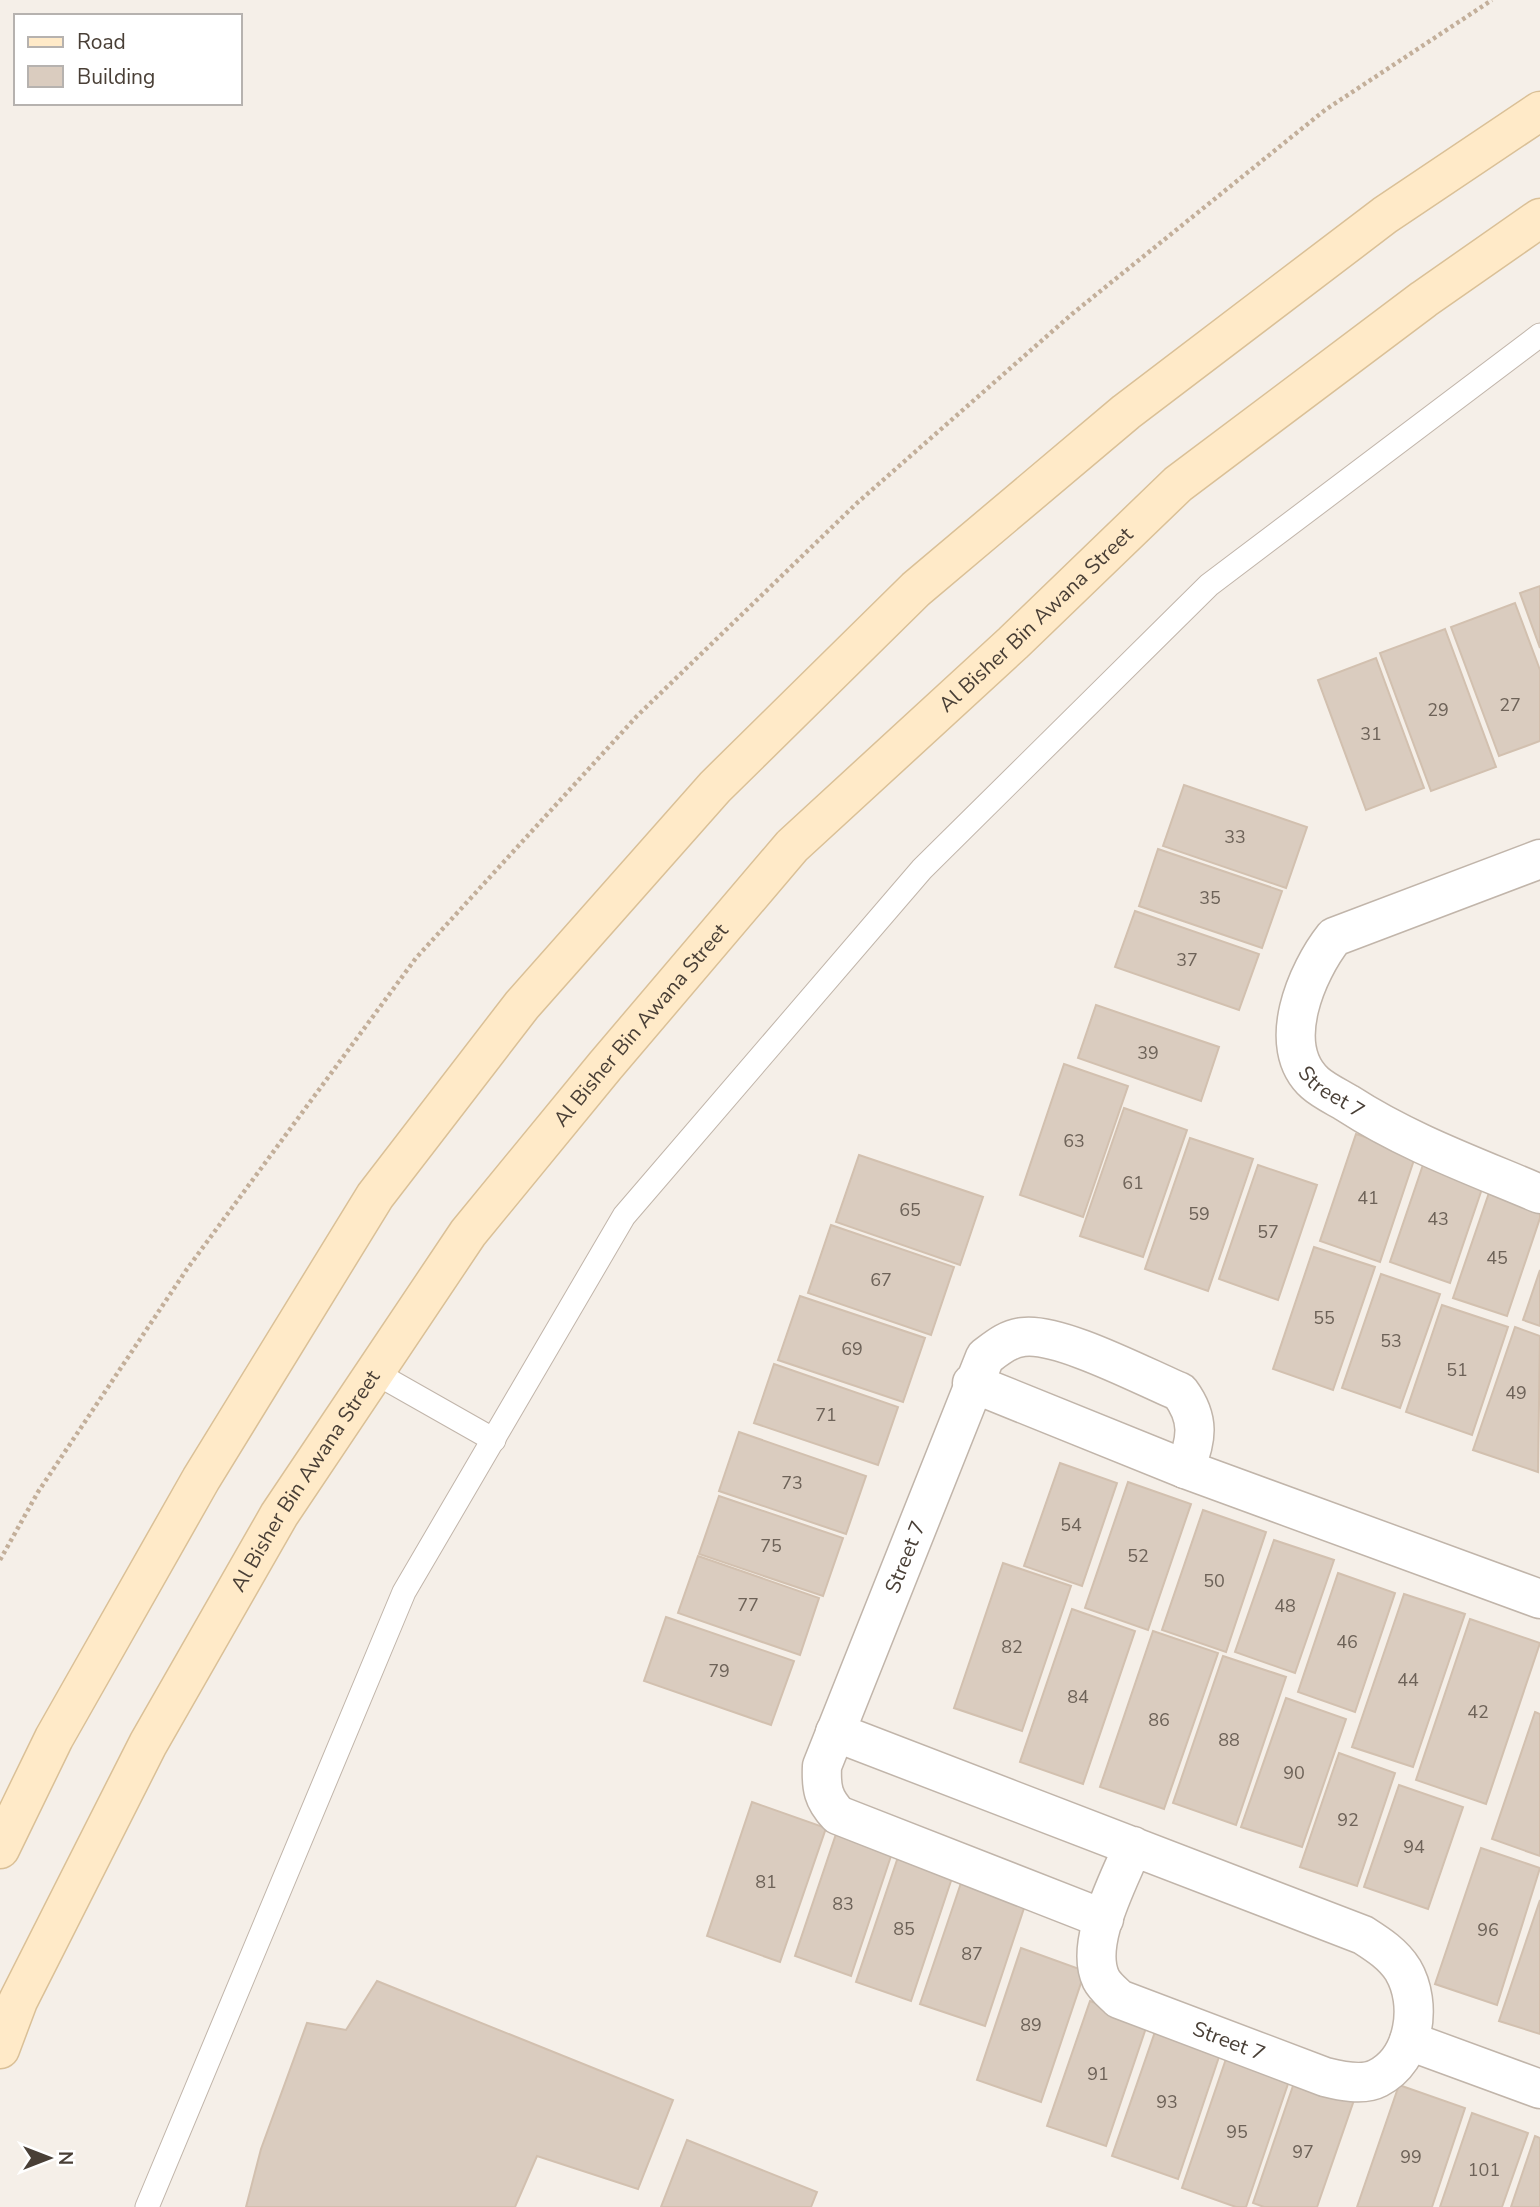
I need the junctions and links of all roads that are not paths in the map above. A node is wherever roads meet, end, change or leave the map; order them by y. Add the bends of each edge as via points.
1 (1540, 111) edge
2 (1540, 219) edge
3 (1540, 335) edge
4 (1540, 859) edge
5 (1540, 1194) edge
6 (374, 1372) junction
7 (972, 1383) junction
8 (494, 1440) junction
9 (1185, 1469) junction
10 (1540, 1600) edge
11 (835, 1732) junction
12 (1133, 1846) junction
13 (0, 1849) edge
14 (1104, 1919) junction
15 (1409, 2041) junction
16 (0, 2049) edge
17 (1540, 2089) edge
18 (146, 2207) edge

1 - 13 main road via 1385,215 1126,412 916,589 696,807 522,1005 375,1196 201,1479 54,1738
2 - 6 main road, Al Bisher Bin Awana Street via 1423,299 1178,484 792,846 468,1233
3 - 8 lane via 1209,585 922,869 624,1216
4 - 5 street, Street 7 via 1334,937 1318,956 1303,991 1296,1027 1300,1059 1314,1082 1388,1130
6 - 8 lane
6 - 16 main road, Al Bisher Bin Awana Street via 278,1515 148,1744 18,2001
7 - 9 street
7 - 9 street, Street 7 via 985,1357 1005,1342 1024,1337 1051,1339 1180,1392 1196,1424 1195,1444
7 - 11 street, Street 7
8 - 18 lane via 404,1592
9 - 10 street
11 - 12 street, Street 7
11 - 14 street, Street 7 via 822,1766 821,1787 826,1802 838,1815
12 - 14 street, Street 7
12 - 15 street, Street 7 via 1363,1934 1382,1947 1402,1969 1413,1993 1415,2013
14 - 15 street, Street 7 via 1096,1943 1096,1963 1102,1982 1119,1999 1347,2082 1376,2080 1396,2066
15 - 17 street

